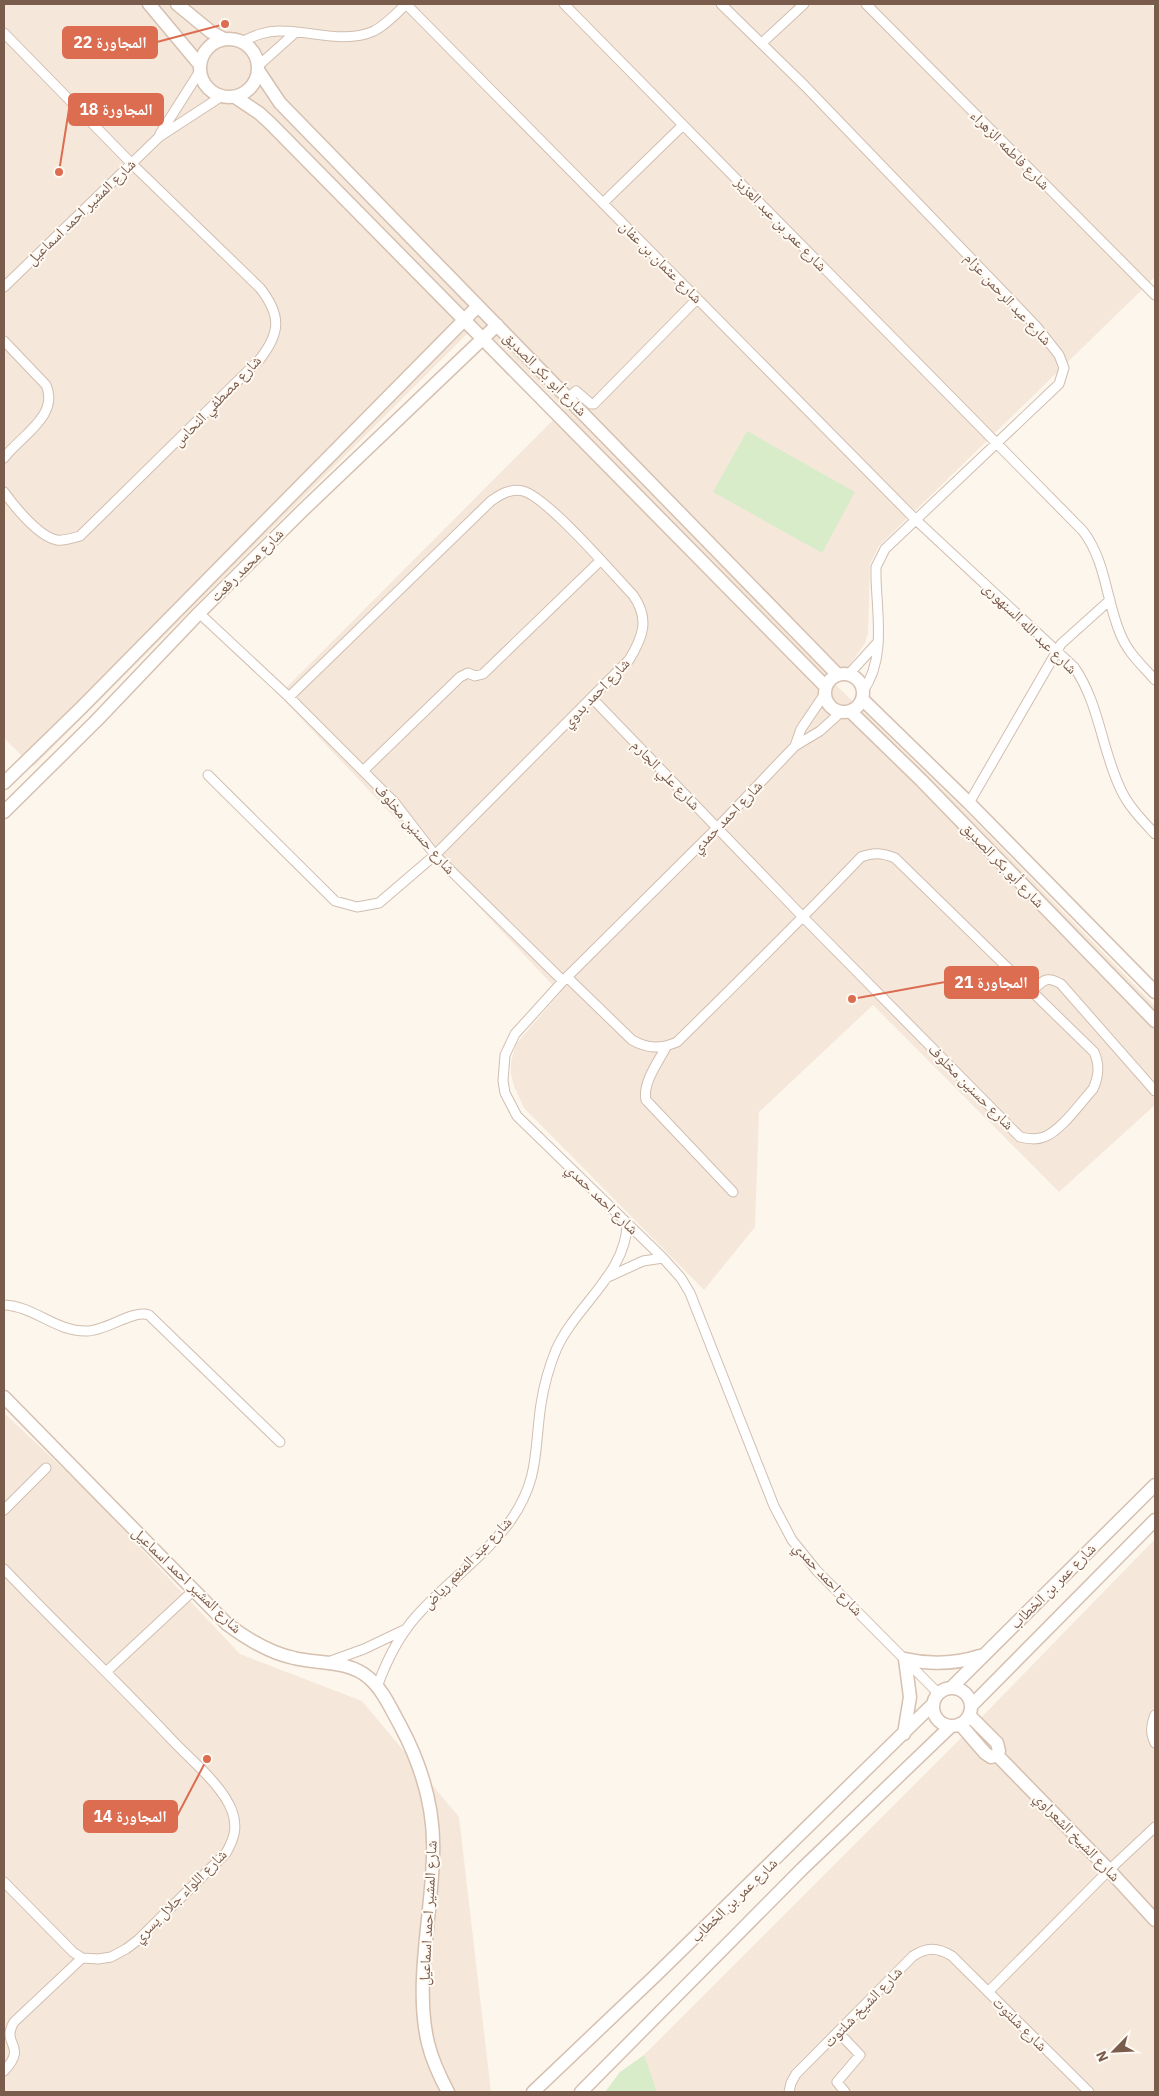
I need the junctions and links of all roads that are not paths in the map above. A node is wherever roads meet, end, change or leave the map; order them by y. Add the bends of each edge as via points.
1 (149, 4) edge
2 (177, 4) edge
3 (406, 4) edge
4 (564, 4) edge
5 (721, 4) edge
6 (804, 4) edge
7 (866, 4) edge
8 (296, 32) junction
9 (4, 33) edge
10 (224, 39) junction
11 (241, 42) junction
12 (762, 43) junction
13 (200, 68) junction
14 (258, 68) junction
15 (229, 96) junction
16 (684, 124) junction
17 (159, 137) junction
18 (132, 164) junction
19 (603, 203) junction
20 (4, 287) edge
21 (1155, 295) edge
22 (697, 299) junction
23 (478, 306) junction
24 (463, 321) junction
25 (496, 325) junction
26 (481, 340) junction
27 (4, 341) edge
28 (568, 398) junction
29 (996, 444) junction
30 (4, 458) edge
31 (4, 492) edge
32 (916, 520) junction
33 (600, 560) junction
34 (1110, 600) junction
35 (199, 613) junction
36 (878, 642) junction
37 (1057, 651) junction
38 (843, 674) junction
39 (1155, 680) edge
40 (825, 690) junction
41 (862, 695) junction
42 (289, 697) junction
43 (592, 698) junction
44 (81, 708) junction
45 (846, 712) junction
46 (70, 719) junction
47 (97, 720) junction
48 (85, 733) junction
49 (795, 746) junction
50 (363, 771) junction
51 (208, 775) dead end
52 (4, 783) edge
53 (969, 803) junction
54 (4, 812) edge
55 (717, 828) junction
56 (1154, 830) edge
57 (434, 855) junction
58 (803, 917) junction
59 (565, 979) junction
60 (1032, 991) junction
61 (1155, 992) edge
62 (1155, 1021) edge
63 (666, 1047) junction
64 (1155, 1091) edge
65 (733, 1192) dead end
66 (627, 1223) junction
67 (663, 1258) junction
68 (606, 1278) junction
69 (4, 1305) edge
70 (4, 1397) edge
71 (280, 1442) dead end
72 (46, 1468) dead end
73 (1155, 1485) edge
74 (4, 1510) edge
75 (1155, 1520) edge
76 (4, 1569) edge
77 (194, 1590) junction
78 (408, 1628) junction
79 (983, 1655) junction
80 (905, 1659) junction
81 (326, 1663) junction
82 (107, 1671) junction
83 (377, 1687) junction
84 (951, 1688) junction
85 (938, 1693) junction
86 (932, 1705) junction
87 (970, 1710) junction
88 (1155, 1715) edge
89 (955, 1725) junction
90 (904, 1734) junction
91 (1155, 1743) edge
92 (996, 1755) junction
93 (1155, 1827) edge
94 (1110, 1870) junction
95 (4, 1882) edge
96 (1155, 1920) edge
97 (952, 1956) joint
98 (82, 1958) junction
99 (988, 1992) junction
100 (839, 2033) junction
101 (4, 2071) edge
102 (448, 2092) edge
103 (533, 2092) edge
104 (581, 2092) edge
105 (789, 2092) edge
106 (845, 2092) edge
107 (1089, 2092) edge

1 - 13 street
2 - 10 street via 210,32
3 - 8 street via 382,26 360,35 348,37
3 - 19 street, شارع عثمان بن عفان
4 - 16 street, شارع عمر بن عبد العزيز
5 - 12 street, شارع عبد الرحمن عزام
6 - 12 street
7 - 21 street, شارع فاطمه الزهراء
8 - 11 street via 268,32
8 - 14 street
9 - 18 street, شارع مصطفي النحاس
10 - 11 street
10 - 13 street via 206,51
11 - 14 street via 251,49
12 - 29 street, شارع عبد الرحمن عزام via 1036,326 1059,355 1064,368 1059,384
13 - 15 street via 207,87
13 - 17 street, شارع المشير احمد اسماعيل
14 - 15 street via 251,87
14 - 23 street, شارع أبو بكر الصديق via 280,103
15 - 17 street, شارع المشير احمد اسماعيل
15 - 24 street, شارع أبو بكر الصديق via 259,113
16 - 19 street
16 - 29 street, شارع عمر بن عبد العزيز
17 - 18 street, شارع المشير احمد اسماعيل
18 - 20 street, شارع المشير احمد اسماعيل
18 - 31 street, شارع مصطفي النحاس via 260,288 275,312 274,333 260,359 80,536 56,540 45,535
19 - 22 street, شارع عثمان بن عفان
22 - 28 street via 594,404 576,391
22 - 32 street, شارع عثمان بن عفان
23 - 24 street, شارع محمد رفعت
23 - 25 street, شارع أبو بكر الصديق
24 - 26 street, شارع أبو بكر الصديق
24 - 44 street, شارع محمد رفعت
25 - 26 street, شارع محمد رفعت
25 - 28 street, شارع أبو بكر الصديق
26 - 35 street, شارع محمد رفعت
26 - 40 street, شارع أبو بكر الصديق via 652,509
27 - 30 street via 42,381 50,401 42,418
28 - 38 street, شارع أبو بكر الصديق
29 - 32 street, شارع عبد الرحمن عزام
29 - 34 street via 1089,539 1098,556
32 - 36 street, شارع عبد الرحمن عزام via 879,558 876,578
32 - 37 street, شارع عبد الله السنهورى
33 - 42 street, شارع احمد بدوي via 533,495 511,490 500,494
33 - 43 street, شارع احمد بدوي via 639,604 644,626 629,660
33 - 50 street via 484,674 475,676 468,672 460,677
34 - 37 street
34 - 39 street via 1127,648
35 - 42 street, شارع حسنين مخلوف
35 - 47 street, شارع محمد رفعت
36 - 38 street
36 - 41 street, شارع عبد الرحمن عزام via 876,667
37 - 53 street
37 - 56 street, شارع عبد الله السنهورى via 1082,678 1123,794
38 - 40 street via 830,679
38 - 41 street via 859,681
40 - 45 street via 831,708
40 - 49 street, شارع احمد حمدي
41 - 45 street via 857,706
41 - 53 street, شارع أبو بكر الصديق
42 - 50 street, شارع حسنين مخلوف
43 - 55 street, شارع علي الجارم
43 - 57 street, شارع احمد بدوي
44 - 46 street, شارع محمد رفعت
44 - 47 street via 87,717
45 - 49 street, شارع احمد حمدي
45 - 62 street, شارع أبو بكر الصديق via 921,780
46 - 48 street
46 - 52 street, شارع محمد رفعت
47 - 48 street, شارع محمد رفعت
48 - 54 street, شارع محمد رفعت
49 - 55 street, شارع احمد حمدي
50 - 57 street, شارع حسنين مخلوف via 395,803
51 - 57 street, شارع احمد بدوي via 335,901 346,906 368,907 378,903
53 - 61 street, شارع أبو بكر الصديق
55 - 58 street, شارع علي الجارم
55 - 59 street, شارع احمد حمدي
57 - 59 street, شارع حسنين مخلوف
58 - 60 street, شارع حسنين مخلوف via 861,857 884,853 895,858
58 - 60 street, شارع حسنين مخلوف via 1020,1137 1031,1139 1053,1133 1093,1089 1099,1070 1094,1052
58 - 63 street, شارع حسنين مخلوف via 677,1042
59 - 63 street, شارع حسنين مخلوف via 632,1040 649,1047
59 - 66 street, شارع احمد حمدي via 510,1043 503,1068 505,1093 517,1116
60 - 64 street via 1047,979 1061,984
63 - 65 street via 647,1085 646,1100
66 - 67 street, شارع احمد حمدي
66 - 68 street, شارع عبد المنعم رياض via 624,1246
67 - 68 street, شارع عبد المنعم رياض via 634,1264
67 - 80 street, شارع احمد حمدي via 681,1278 698,1309 774,1506 792,1540 817,1571
68 - 78 street, شارع عبد المنعم رياض via 570,1325 550,1364 540,1406 536,1460 522,1502 496,1537 424,1607
69 - 71 street via 19,1307 76,1331 103,1328 140,1313 149,1315
70 - 77 street, شارع المشير احمد اسماعيل
72 - 74 street
73 - 79 street, شارع عمر بن الخطاب
75 - 87 street, شارع عمر بن الخطاب
76 - 82 street, شارع اللواء جلال يسري
77 - 81 street, شارع المشير احمد اسماعيل via 227,1624 248,1639 293,1658
77 - 82 street
78 - 81 street, شارع عبد المنعم رياض
78 - 83 street, شارع عبد المنعم رياض via 388,1660
79 - 80 street via 950,1663
79 - 84 street, شارع عمر بن الخطاب
80 - 85 street, شارع احمد حمدي
80 - 90 street via 910,1697
81 - 83 street, شارع المشير احمد اسماعيل via 352,1667
82 - 98 street, شارع اللواء جلال يسري via 224,1796 236,1823 234,1840 226,1854 138,1940 111,1957
83 - 102 street, شارع المشير احمد اسماعيل via 412,1747 430,1804 433,1855 425,1958 425,2020 428,2043
84 - 85 street
84 - 87 street via 966,1694
85 - 86 street
86 - 89 street via 938,1721
86 - 90 street, شارع عمر بن الخطاب
87 - 89 street
87 - 92 street, شارع الشيخ الشعراوي via 997,1743 999,1751
88 - 91 street via 1151,1735
89 - 92 street, شارع الشيخ الشعراوي via 990,1757
89 - 104 street, شارع عمر بن الخطاب via 802,1869
90 - 103 street, شارع عمر بن الخطاب
92 - 94 street, شارع الشيخ الشعراوي
93 - 94 street
94 - 96 street, شارع الشيخ الشعراوي
94 - 99 street
95 - 98 street via 68,1948
97 - 99 street, شارع شلتوت
97 - 100 street, شارع الشيخ شلتوت via 932,1948 917,1953
98 - 101 street via 14,2022 8,2035 15,2054
99 - 107 street, شارع شلتوت
100 - 105 street, شارع الشيخ شلتوت via 796,2074
100 - 106 street via 860,2055 837,2082

